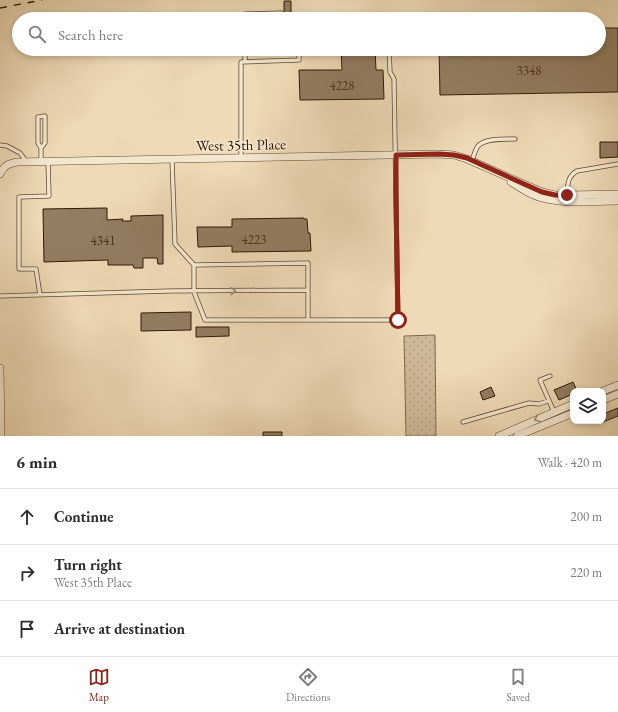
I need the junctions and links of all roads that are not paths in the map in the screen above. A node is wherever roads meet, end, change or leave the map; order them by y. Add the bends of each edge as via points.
1 (245, 56) edge
2 (298, 56) edge
3 (389, 56) edge
4 (245, 62) junction
5 (515, 139) dead end
6 (0, 145) edge
7 (41, 148) junction
8 (396, 155) junction
9 (241, 158) junction
10 (172, 159) junction
11 (472, 160) junction
12 (45, 161) junction
13 (26, 162) junction
14 (480, 164) junction
15 (618, 164) edge
16 (2, 171) edge
17 (618, 194) edge
18 (567, 195) junction
19 (618, 201) edge
20 (194, 265) junction
21 (308, 290) junction
22 (194, 292) junction
23 (40, 295) junction
24 (0, 296) edge
25 (308, 320) junction
26 (0, 368) edge
27 (550, 376) dead end
28 (618, 385) edge
29 (606, 390) edge
30 (618, 394) edge
31 (606, 399) edge
32 (548, 400) junction
33 (570, 405) edge
34 (554, 412) junction
35 (570, 414) edge
36 (464, 422) dead end
37 (1, 436) edge
38 (498, 436) edge
39 (517, 436) edge

1 - 4 lane
2 - 4 lane via 298,60
3 - 8 lane via 390,72 394,79
4 - 9 lane via 241,62
5 - 11 lane via 482,142
6 - 13 lane via 14,150
7 - 7 lane via 38,143 38,116 45,116 45,143
7 - 12 lane
8 - 9 street, West 35th Place
8 - 11 street, West 35th Place via 439,154
8 - 25 lane via 398,320
9 - 10 street, West 35th Place
10 - 12 street, West 35th Place
10 - 20 lane via 175,244
11 - 14 street, West 35th Place
12 - 13 street, West 35th Place
12 - 23 lane via 49,196 19,197 19,269 36,269
13 - 16 street, West 35th Place via 10,163
14 - 18 street, West 35th Place via 542,192
14 - 19 street, West 35th Place via 519,188 546,199 576,202
15 - 18 lane via 573,173 570,176
17 - 18 street, West 35th Place
20 - 21 lane via 308,264
20 - 22 lane
22 -> 21 lane
21 - 25 lane
22 - 23 lane
22 - 25 lane via 205,320
23 - 24 lane
26 - 37 street
27 - 32 lane via 540,380
28 - 29 street
30 - 31 street
32 - 34 lane
32 - 36 lane
33 - 34 street
34 -> 38 street
35 - 39 street

